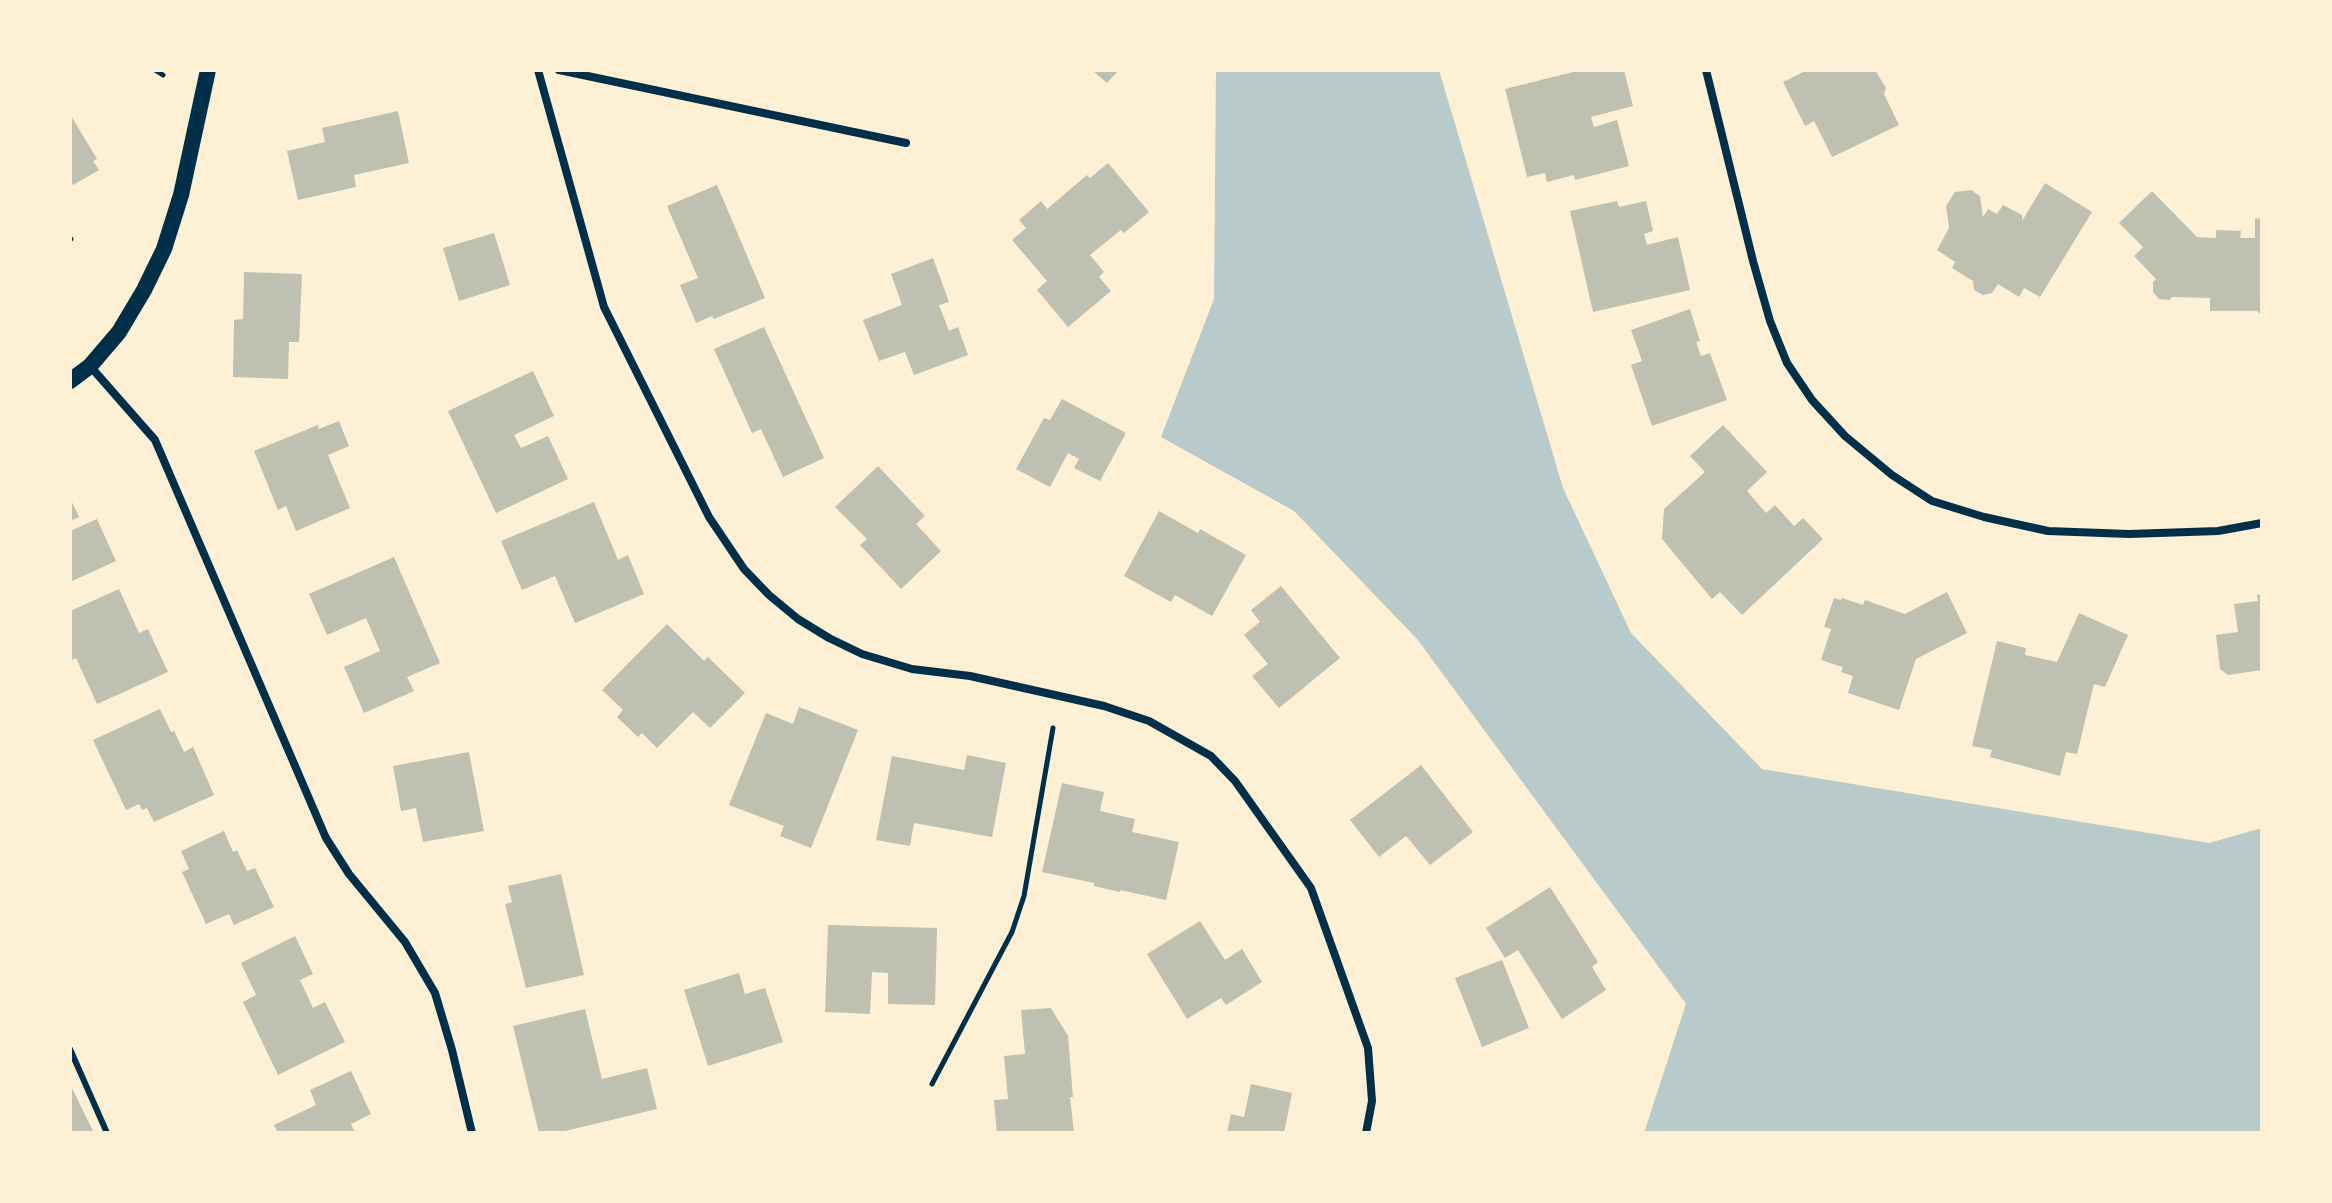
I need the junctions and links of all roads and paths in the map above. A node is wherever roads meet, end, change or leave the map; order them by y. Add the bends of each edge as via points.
1 (155, 70) edge
2 (208, 70) edge
3 (538, 70) edge
4 (559, 70) edge
5 (1706, 70) edge
6 (163, 75) dead end
7 (906, 143) dead end
8 (90, 366) junction
9 (70, 381) edge
10 (2262, 523) edge
11 (1053, 728) dead end
12 (70, 1049) edge
13 (932, 1084) dead end
14 (107, 1133) edge
15 (472, 1133) edge
16 (1366, 1133) edge

1 - 6 path
2 - 8 main road via 164,249 119,332
3 - 16 street via 604,307 709,517 744,569 798,619 862,654 912,669 970,676 1104,706 1149,721 1211,756 1235,781 1311,888 1368,1048 1372,1101
4 - 7 street
5 - 10 street via 1770,321 1787,363 1845,436 1932,501 2048,531 2218,531
8 - 9 main road
8 - 15 street via 155,440 326,838 405,942 435,993
11 - 13 path via 1024,896 1012,932
12 - 14 lane

